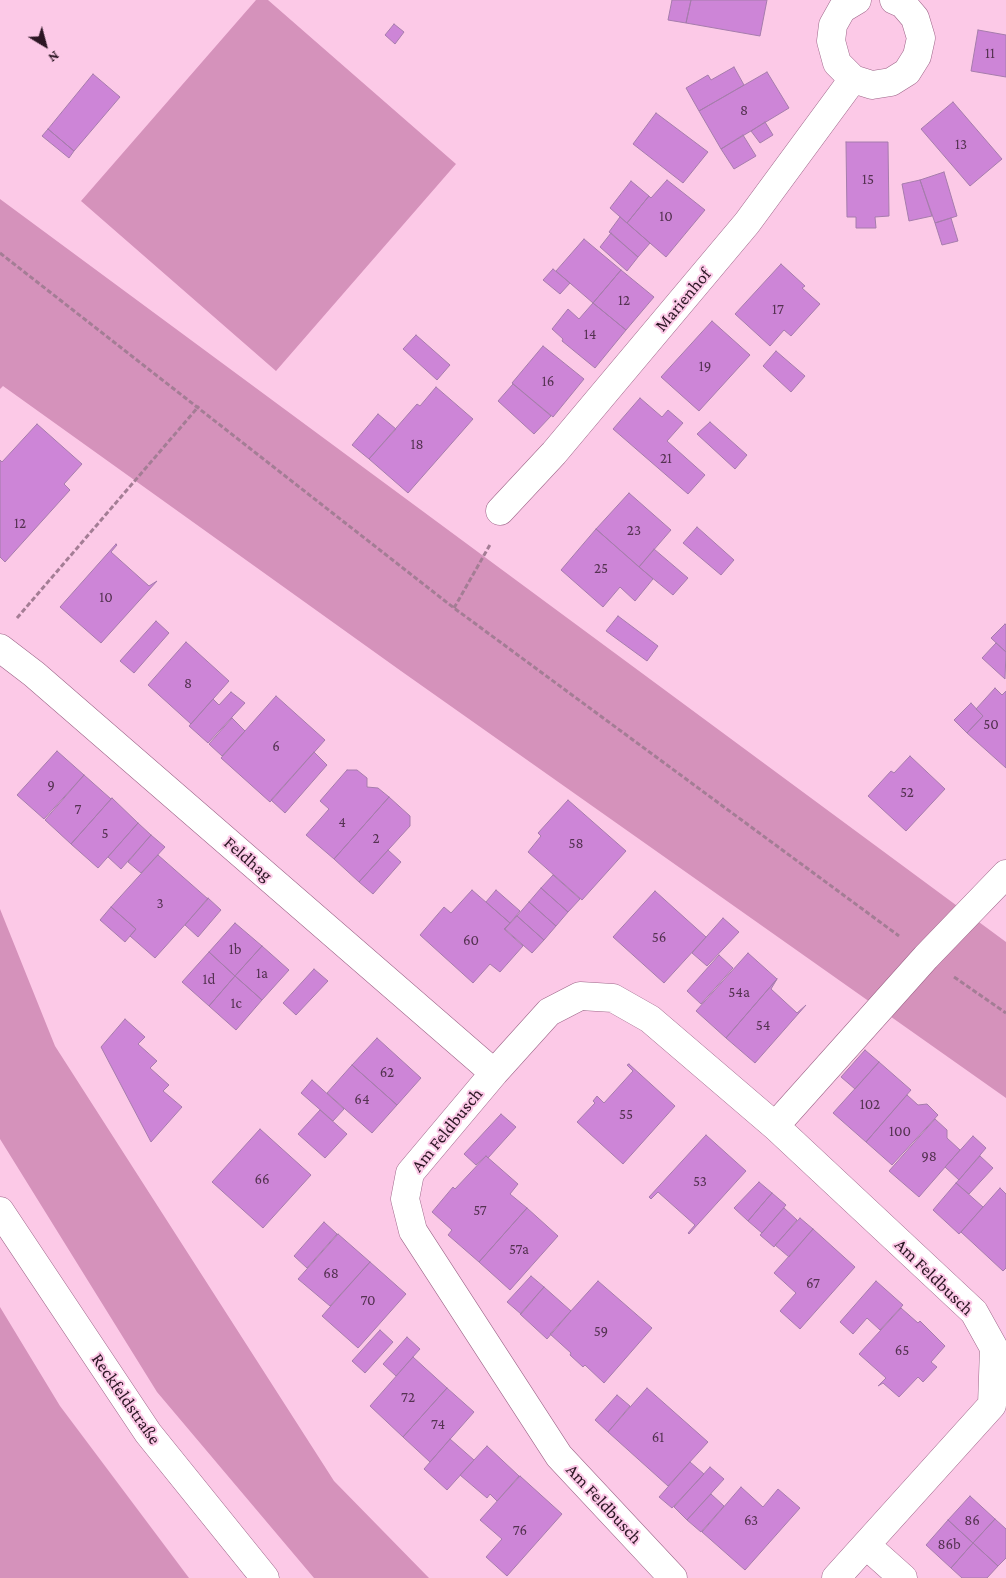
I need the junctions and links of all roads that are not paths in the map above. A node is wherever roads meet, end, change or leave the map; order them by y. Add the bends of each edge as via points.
1 (894, 0) edge
2 (843, 3) edge
3 (853, 79) junction
4 (500, 511) road end
5 (0, 648) edge
6 (1006, 874) edge
7 (494, 1072) junction
8 (775, 1126) junction
9 (0, 1211) edge
10 (866, 1545) junction
11 (265, 1578) edge
12 (673, 1578) edge
13 (836, 1578) edge
14 (903, 1578) edge

1 - 3 street via 903,4 915,18 921,38 917,56 907,72 891,82 872,85
2 - 3 street via 830,41 837,63
3 - 4 street, Marienhof via 747,223 554,453
5 - 7 street, Feldhag
6 - 8 street via 926,957
7 - 8 street, Am Feldbusch via 549,1012 580,996 613,998 650,1019
7 - 12 street, Am Feldbusch via 410,1173 405,1199 413,1230 559,1456
8 - 10 street, Am Feldbusch via 974,1312 994,1348 992,1405
9 - 11 street, Reckfeldstraße via 148,1433
10 - 13 street, Am Feldbusch
10 - 14 street

